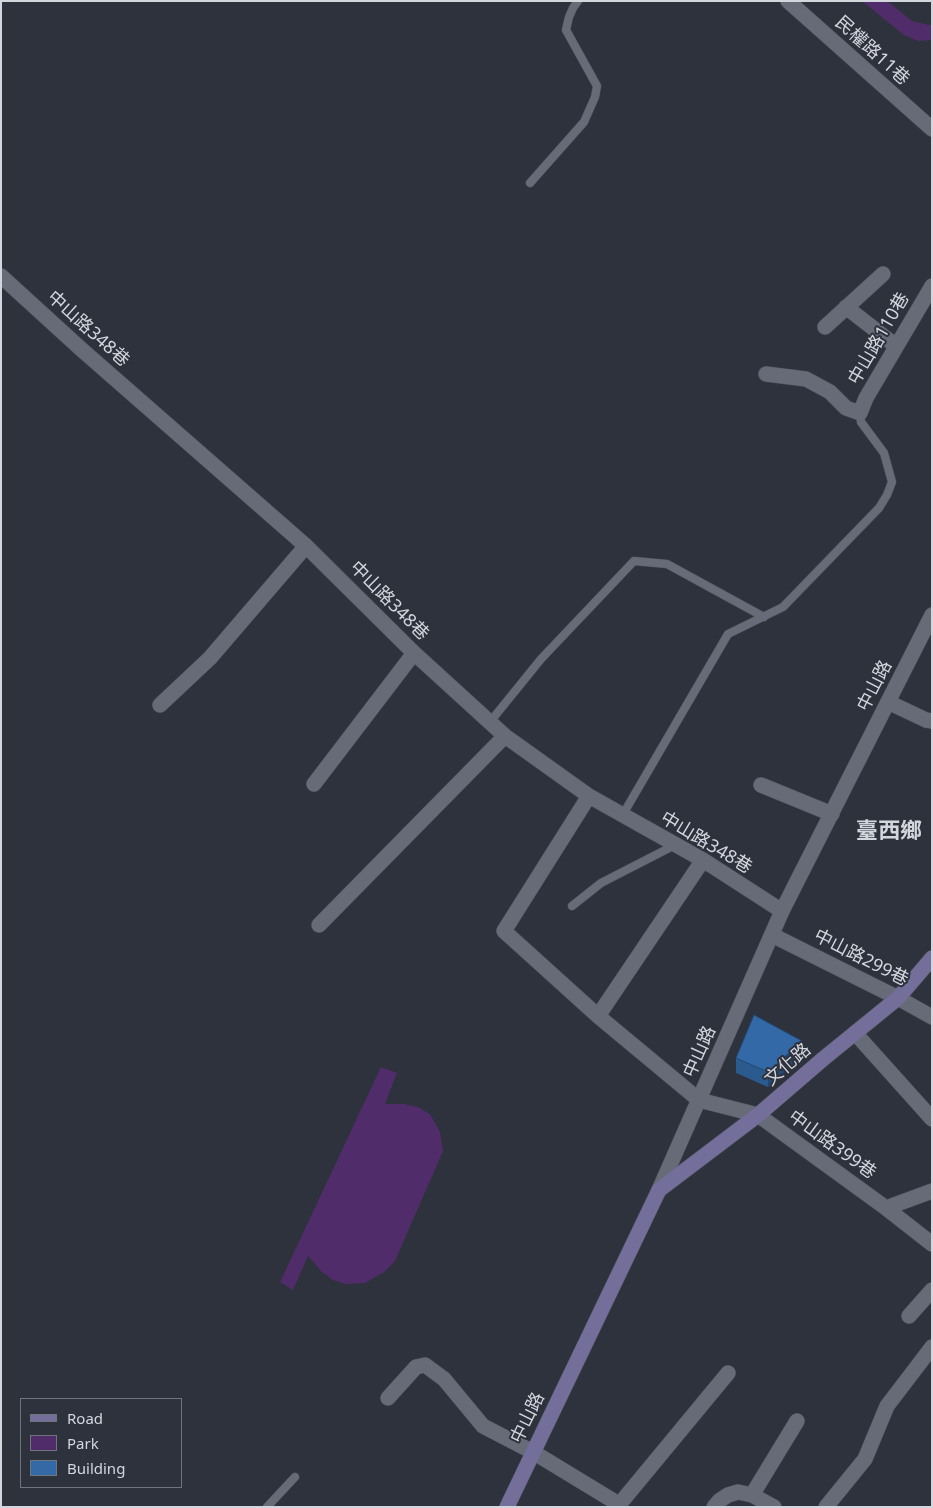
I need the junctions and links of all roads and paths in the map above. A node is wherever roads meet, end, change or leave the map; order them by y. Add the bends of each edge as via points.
1 (788, 1) edge
2 (577, 2) edge
3 (932, 129) edge
4 (530, 183) dead end
5 (883, 274) dead end
6 (1, 276) edge
7 (932, 286) edge
8 (846, 307) junction
9 (826, 327) dead end
10 (896, 346) junction
11 (766, 374) dead end
12 (860, 413) junction
13 (306, 546) junction
14 (932, 615) edge
15 (764, 617) junction
16 (414, 653) junction
17 (888, 702) junction
18 (160, 705) dead end
19 (932, 721) edge
20 (490, 722) junction
21 (505, 736) junction
22 (314, 784) dead end
23 (761, 785) dead end
24 (589, 796) junction
25 (832, 814) junction
26 (622, 816) junction
27 (674, 844) junction
28 (703, 860) junction
29 (572, 906) dead end
30 (782, 911) junction
31 (319, 925) dead end
32 (772, 935) junction
33 (932, 958) edge
34 (898, 998) junction
35 (598, 1016) junction
36 (932, 1017) edge
37 (855, 1033) junction
38 (699, 1100) junction
39 (758, 1115) junction
40 (932, 1119) edge
41 (659, 1190) junction
42 (932, 1191) edge
43 (886, 1208) junction
44 (932, 1244) edge
45 (932, 1290) edge
46 (909, 1316) dead end
47 (932, 1347) edge
48 (728, 1373) dead end
49 (388, 1398) dead end
50 (797, 1421) dead end
51 (533, 1452) junction
52 (295, 1477) dead end
53 (752, 1495) junction
54 (619, 1506) edge
55 (268, 1507) edge
56 (507, 1507) edge
57 (714, 1507) edge
58 (774, 1507) edge
59 (826, 1507) edge

1 - 3 street, 民權路11巷
2 - 4 lane via 566,30 597,86 596,97 584,122
5 - 8 street
6 - 13 street, 中山路348巷
7 - 10 street, 中山路110巷
8 - 9 street
8 - 10 street
10 - 12 street, 中山路110巷
11 - 12 street via 806,379 830,392 846,408
12 - 15 lane via 861,422 884,453 892,482 887,495 880,508 783,607
13 - 16 street, 中山路348巷
13 - 18 street via 210,658
14 - 17 street, 中山路
15 - 20 lane via 667,564 634,561 541,659
15 - 26 lane via 728,634
16 - 20 street, 中山路348巷
16 - 22 street
17 - 19 street
17 - 25 street, 中山路
20 - 21 street, 中山路348巷
21 - 24 street, 中山路348巷
21 - 31 street
23 - 25 street
24 - 26 street, 中山路348巷
24 - 35 street via 504,931
25 - 30 street, 中山路
26 - 27 street, 中山路348巷
27 - 28 street, 中山路348巷
27 - 29 lane via 601,883
28 - 30 street, 中山路348巷
28 - 35 street
30 - 32 street, 中山路
32 - 34 street, 中山路299巷
32 - 38 street, 中山路
33 - 34 main road, 文化路
34 - 36 street, 中山路299巷
34 - 37 main road, 文化路
35 - 38 street
37 - 39 main road, 文化路
37 - 40 street
38 - 39 street, 中山路399巷
38 - 41 street, 中山路
39 - 41 main road, 文化路
39 - 43 street, 中山路399巷
41 - 51 main road, 中山路
42 - 43 street
43 - 44 street, 中山路399巷
45 - 46 street
47 - 59 street via 887,1406 864,1459
48 - 54 street
49 - 51 street via 416,1367 425,1365 444,1379 483,1426
50 - 53 street
51 - 54 street
51 - 56 main road, 中山路
52 - 55 lane
53 - 57 street via 738,1492 728,1495
53 - 58 street

